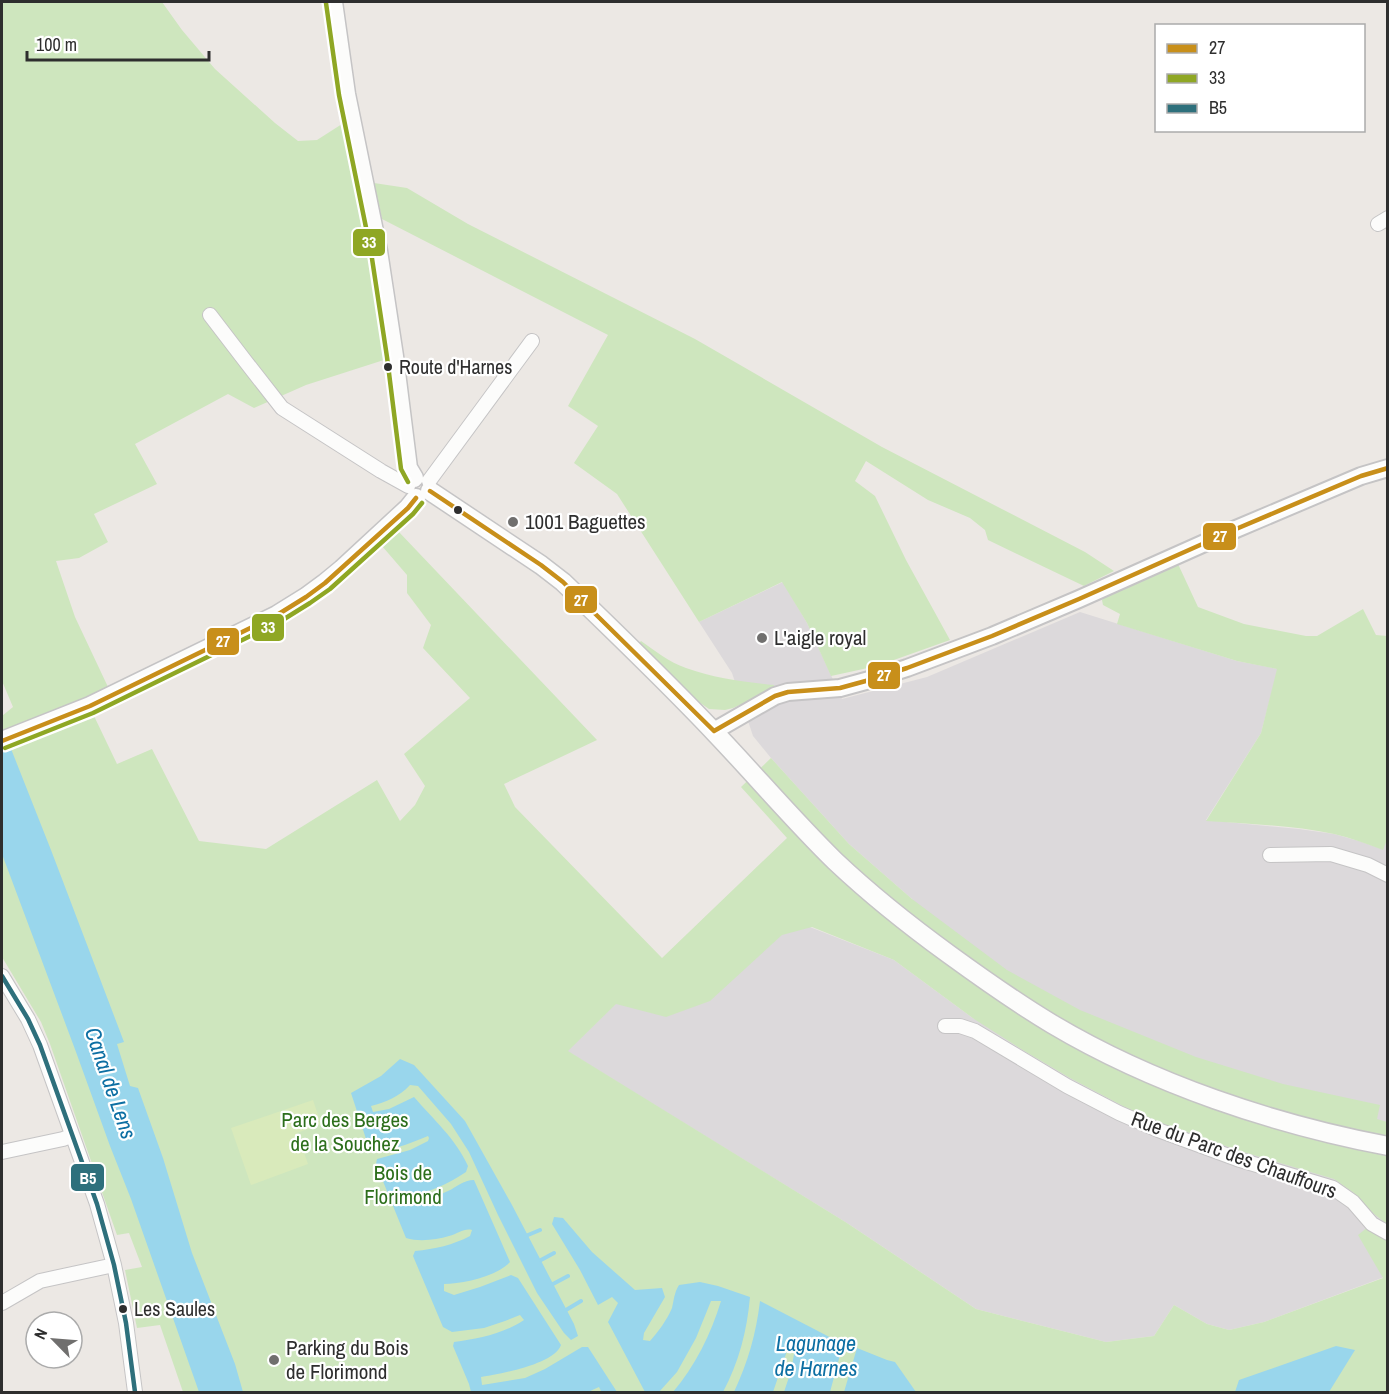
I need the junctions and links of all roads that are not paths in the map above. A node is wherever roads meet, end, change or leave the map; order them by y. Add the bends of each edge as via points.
1 (333, 2) edge
2 (210, 315) dead end
3 (532, 341) dead end
4 (1388, 468) edge
5 (419, 487) junction
6 (714, 731) junction
7 (9, 738) edge
8 (1270, 855) dead end
9 (1388, 875) edge
10 (2, 976) edge
11 (945, 1026) dead end
12 (71, 1136) junction
13 (1388, 1146) edge
14 (2, 1152) edge
15 (1388, 1233) edge
16 (114, 1265) junction
17 (2, 1304) edge
18 (135, 1392) edge

1 - 5 main road via 346,94 378,251 408,468
2 - 5 street via 282,408 381,471
3 - 5 street
4 - 6 street via 1236,529 992,636 873,679 775,696
5 - 6 main road via 563,582
5 - 7 main road via 408,508 342,569 277,615 90,706
6 - 13 main road via 835,861 882,903 1001,993 1108,1055 1164,1079 1274,1119
8 - 9 street via 1331,854
10 - 12 street via 40,1045
11 - 15 street, Rue du Parc des Chauffours via 975,1031 1067,1086 1158,1130 1333,1188 1353,1202 1372,1224
12 - 14 street
12 - 16 street via 97,1204
16 - 17 street via 40,1281
16 - 18 street

